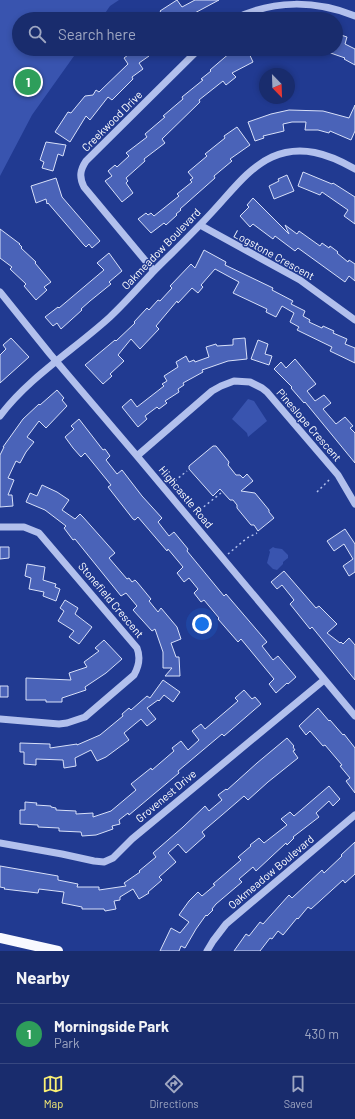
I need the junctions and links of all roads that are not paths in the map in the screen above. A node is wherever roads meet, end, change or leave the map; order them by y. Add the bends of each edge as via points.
1 (250, 12) edge
2 (355, 16) edge
3 (192, 56) edge
4 (355, 169) edge
5 (200, 225) junction
6 (154, 272) junction
7 (0, 292) edge
8 (355, 320) edge
9 (56, 361) junction
10 (0, 416) edge
11 (137, 456) junction
12 (355, 504) edge
13 (0, 527) edge
14 (324, 680) junction
15 (355, 716) edge
16 (0, 719) edge
17 (355, 815) edge
18 (0, 843) edge
19 (0, 938) edge
20 (58, 951) edge
21 (208, 951) edge

1 - 2 street via 269,4 292,2 330,6
3 - 6 street, Creekwood Drive via 86,161 81,172 80,180 84,187
4 - 5 street, Oakmeadow Boulevard via 321,153 301,151 279,154 248,174
5 - 6 street, Oakmeadow Boulevard
5 - 8 street, Logstone Crescent via 300,280
6 - 9 street, Oakmeadow Boulevard via 110,316
7 - 9 street, Highcastle Road
9 - 10 street, Oakmeadow Boulevard
9 - 11 street, Highcastle Road
11 - 12 street, Pineslope Crescent via 212,391 234,381 250,382 267,392 337,473
11 - 14 street, Highcastle Road
13 - 16 street, Stonefield Crescent via 24,527 39,533 140,654 139,666 134,676 84,717 59,724
14 - 15 street, Highcastle Road
14 - 18 street, Grovenest Drive via 112,858 104,862 94,861
17 - 21 street, Oakmeadow Boulevard via 226,924
19 - 20 main road

